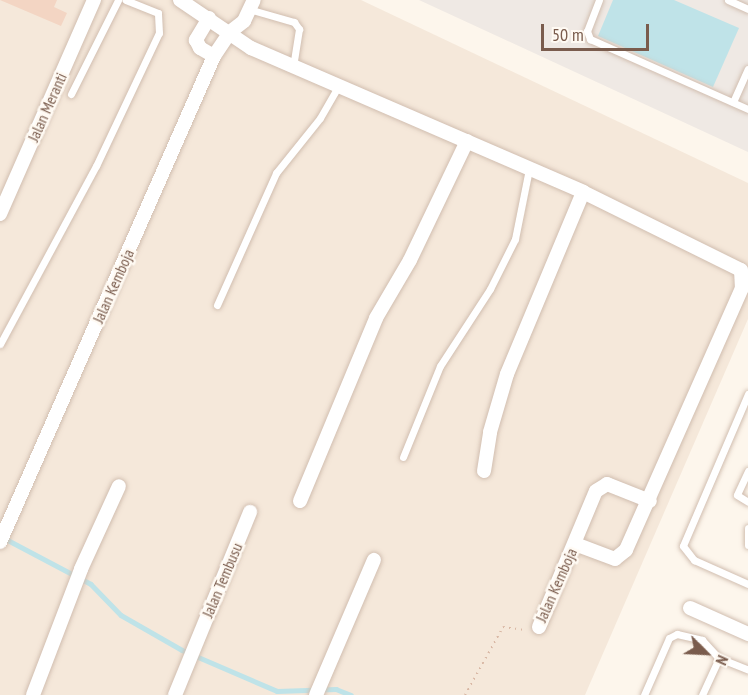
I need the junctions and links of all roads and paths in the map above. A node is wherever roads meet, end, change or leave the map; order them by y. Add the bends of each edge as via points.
1 (94, 0) edge
2 (118, 0) edge
3 (126, 0) edge
4 (180, 0) edge
5 (599, 0) edge
6 (728, 0) edge
7 (142, 2) edge
8 (253, 5) edge
9 (748, 9) edge
10 (209, 18) junction
11 (230, 32) junction
12 (214, 56) junction
13 (293, 67) junction
14 (748, 69) edge
15 (337, 88) junction
16 (71, 94) dead end
17 (733, 102) junction
18 (748, 109) edge
19 (467, 141) junction
20 (529, 169) junction
21 (583, 192) junction
22 (0, 213) edge
23 (743, 266) edge
24 (217, 305) dead end
25 (0, 344) edge
26 (748, 394) edge
27 (403, 457) dead end
28 (484, 471) dead end
29 (748, 471) edge
30 (119, 486) dead end
31 (300, 501) dead end
32 (650, 501) junction
33 (748, 502) edge
34 (250, 512) dead end
35 (748, 528) edge
36 (0, 542) edge
37 (575, 543) junction
38 (748, 545) edge
39 (374, 560) dead end
40 (748, 584) edge
41 (690, 608) dead end
42 (538, 627) joint
43 (748, 634) edge
44 (719, 658) junction
45 (748, 670) edge
46 (33, 695) edge
47 (175, 695) edge
48 (316, 695) edge
49 (465, 695) edge
50 (644, 695) edge
51 (702, 695) edge

1 - 22 street, Jalan Meranti
2 - 16 lane
3 - 7 lane
4 - 10 street
5 - 17 lane via 587,31 590,39
6 - 9 lane
7 - 25 lane via 158,13 159,33 96,166
8 - 11 street, Jalan Kemboja
8 - 13 lane via 294,22 299,29
10 - 11 street
10 - 12 street via 196,40 200,48
11 - 12 street, Jalan Kemboja
11 - 13 street via 251,48
12 - 36 street, Jalan Kemboja
13 - 15 street
14 - 17 lane
15 - 19 street
15 - 24 lane via 320,118 276,173
17 - 18 lane
19 - 20 street
19 - 31 street via 410,260 376,318
20 - 21 street
20 - 27 lane via 515,239 490,290 440,366
21 - 23 street
21 - 28 street via 507,374 490,432
23 - 32 street via 742,288
26 - 40 lane via 683,546 694,560
29 - 33 lane via 737,495
30 - 46 street via 81,569
32 - 37 street via 622,556 615,559
32 - 37 street, Jalan Kemboja via 620,488 602,486 591,501
34 - 47 street, Jalan Tembusu
35 - 38 lane
37 - 42 street, Jalan Kemboja
39 - 48 street
41 - 43 street
42 - 49 path, Jalan Kemboja via 531,632 503,627
44 - 45 lane
44 - 50 lane via 702,640 677,634 669,638
44 - 51 lane

